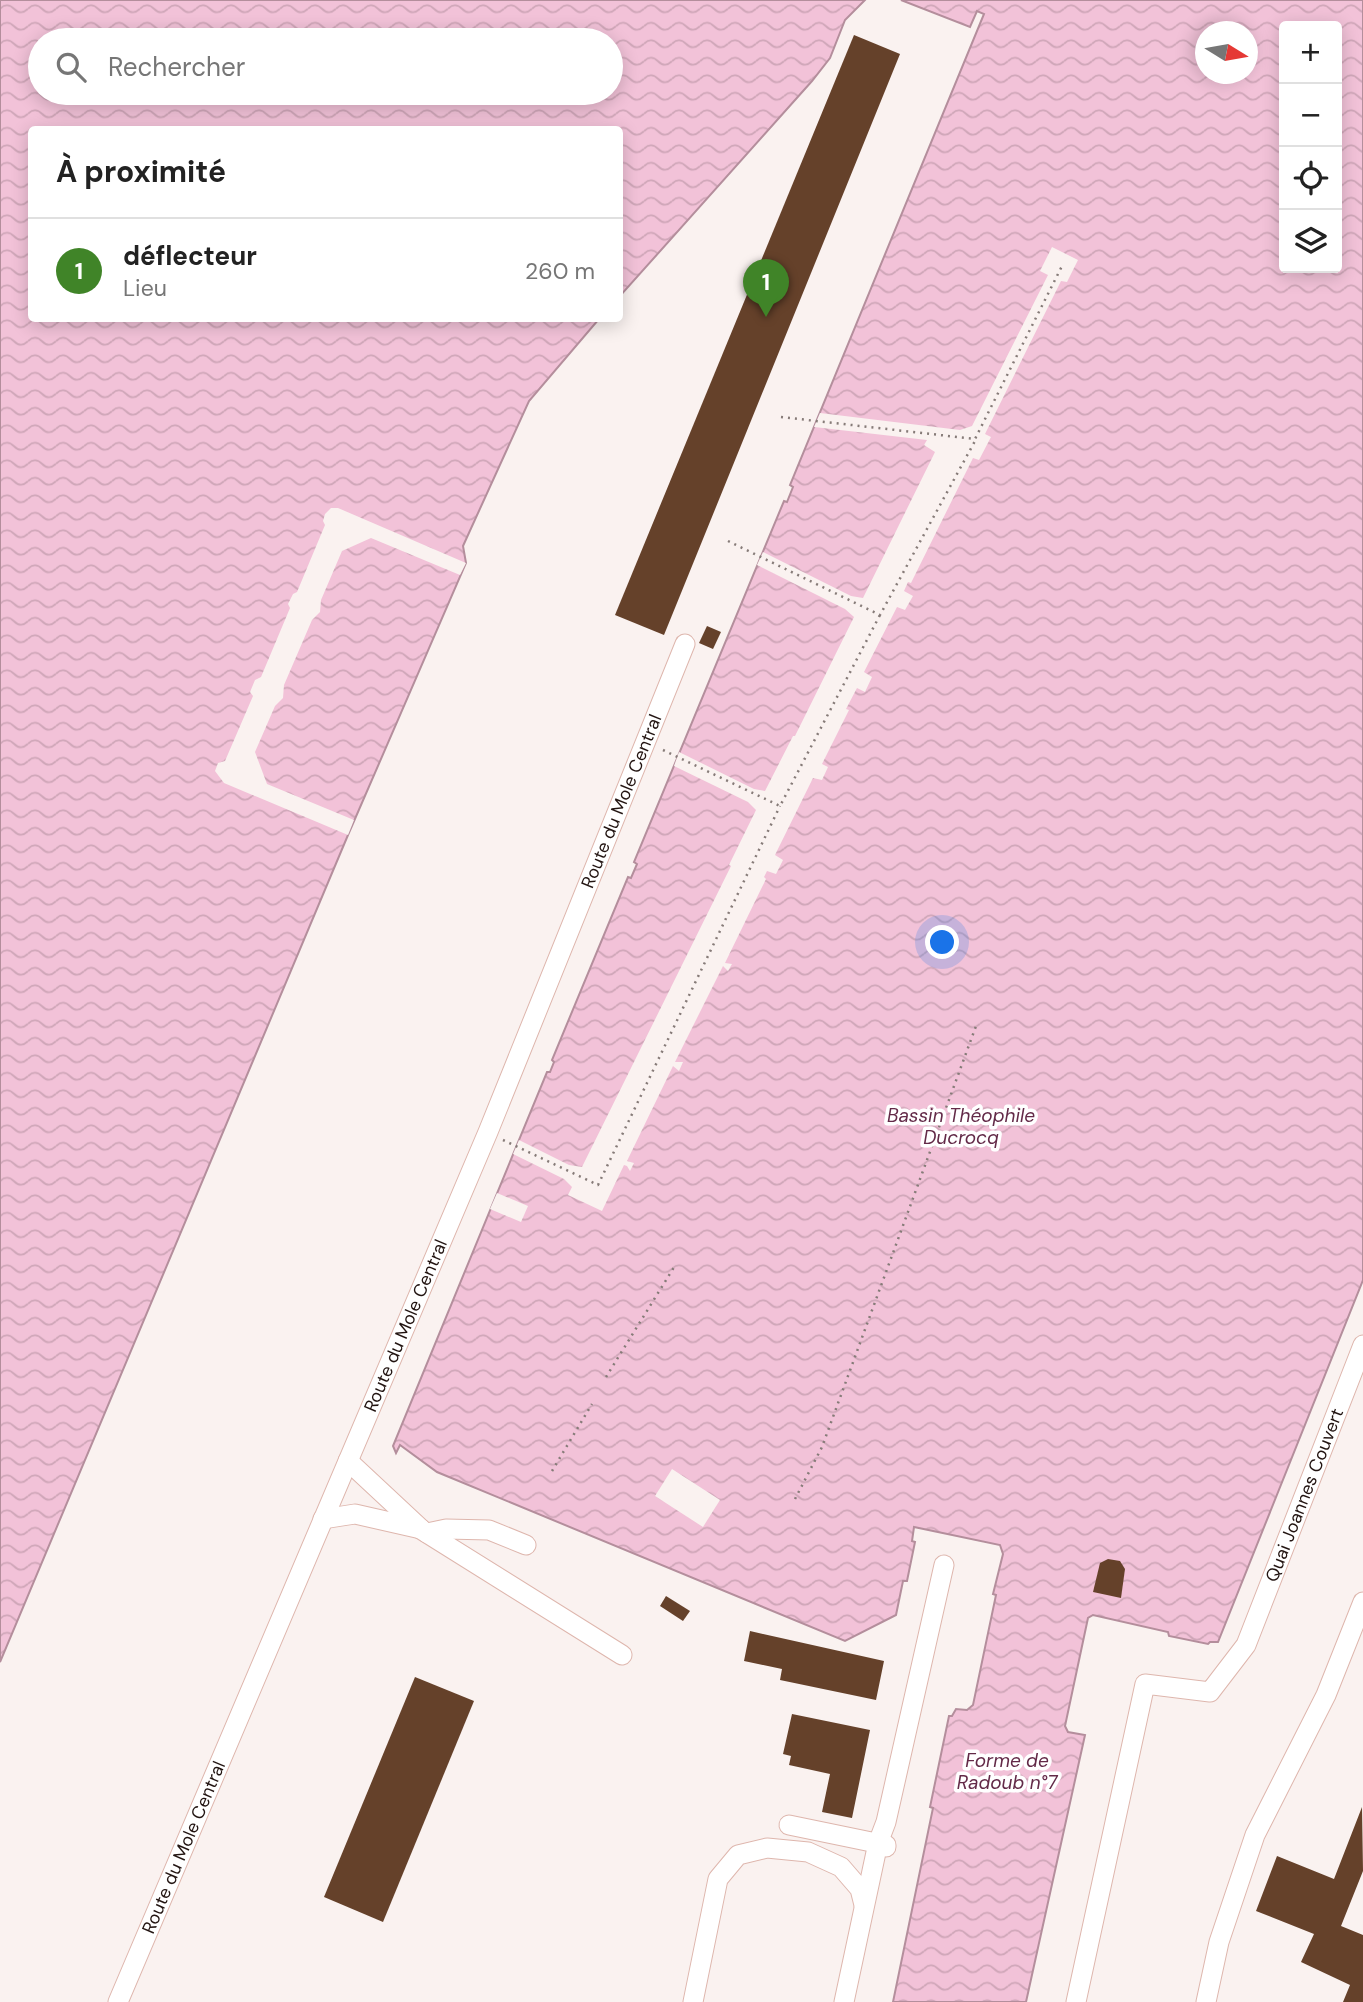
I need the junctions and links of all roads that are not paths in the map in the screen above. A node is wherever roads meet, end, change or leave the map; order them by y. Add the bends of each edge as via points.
1 (685, 644) dead end
2 (1363, 1345) edge
3 (348, 1461) junction
4 (323, 1519) junction
5 (425, 1531) junction
6 (456, 1551) junction
7 (943, 1565) dead end
8 (1363, 1602) edge
9 (622, 1655) dead end
10 (787, 1829) dead end
11 (880, 1847) junction
12 (866, 1913) junction
13 (117, 2002) edge
14 (693, 2002) edge
15 (844, 2002) edge
16 (852, 2002) edge
17 (1076, 2002) edge
18 (1206, 2002) edge

1 - 3 lane, Route du Mole Central via 488,1132
2 - 17 lane, Quai Joannes Couvert via 1246,1645 1210,1692 1145,1684
3 - 4 lane, Route du Mole Central
3 - 5 lane
4 - 5 lane via 355,1514
4 - 13 lane, Route du Mole Central
5 - 6 lane
5 - 6 lane via 489,1530 526,1545 480,1539
6 - 9 lane
7 - 11 lane
8 - 18 lane via 1326,1695 1255,1835 1219,1942
10 - 11 lane
11 - 12 lane via 879,1880
12 - 14 lane via 860,1889 841,1867 808,1852 766,1848 738,1855 718,1879
12 - 15 lane
12 - 16 lane

